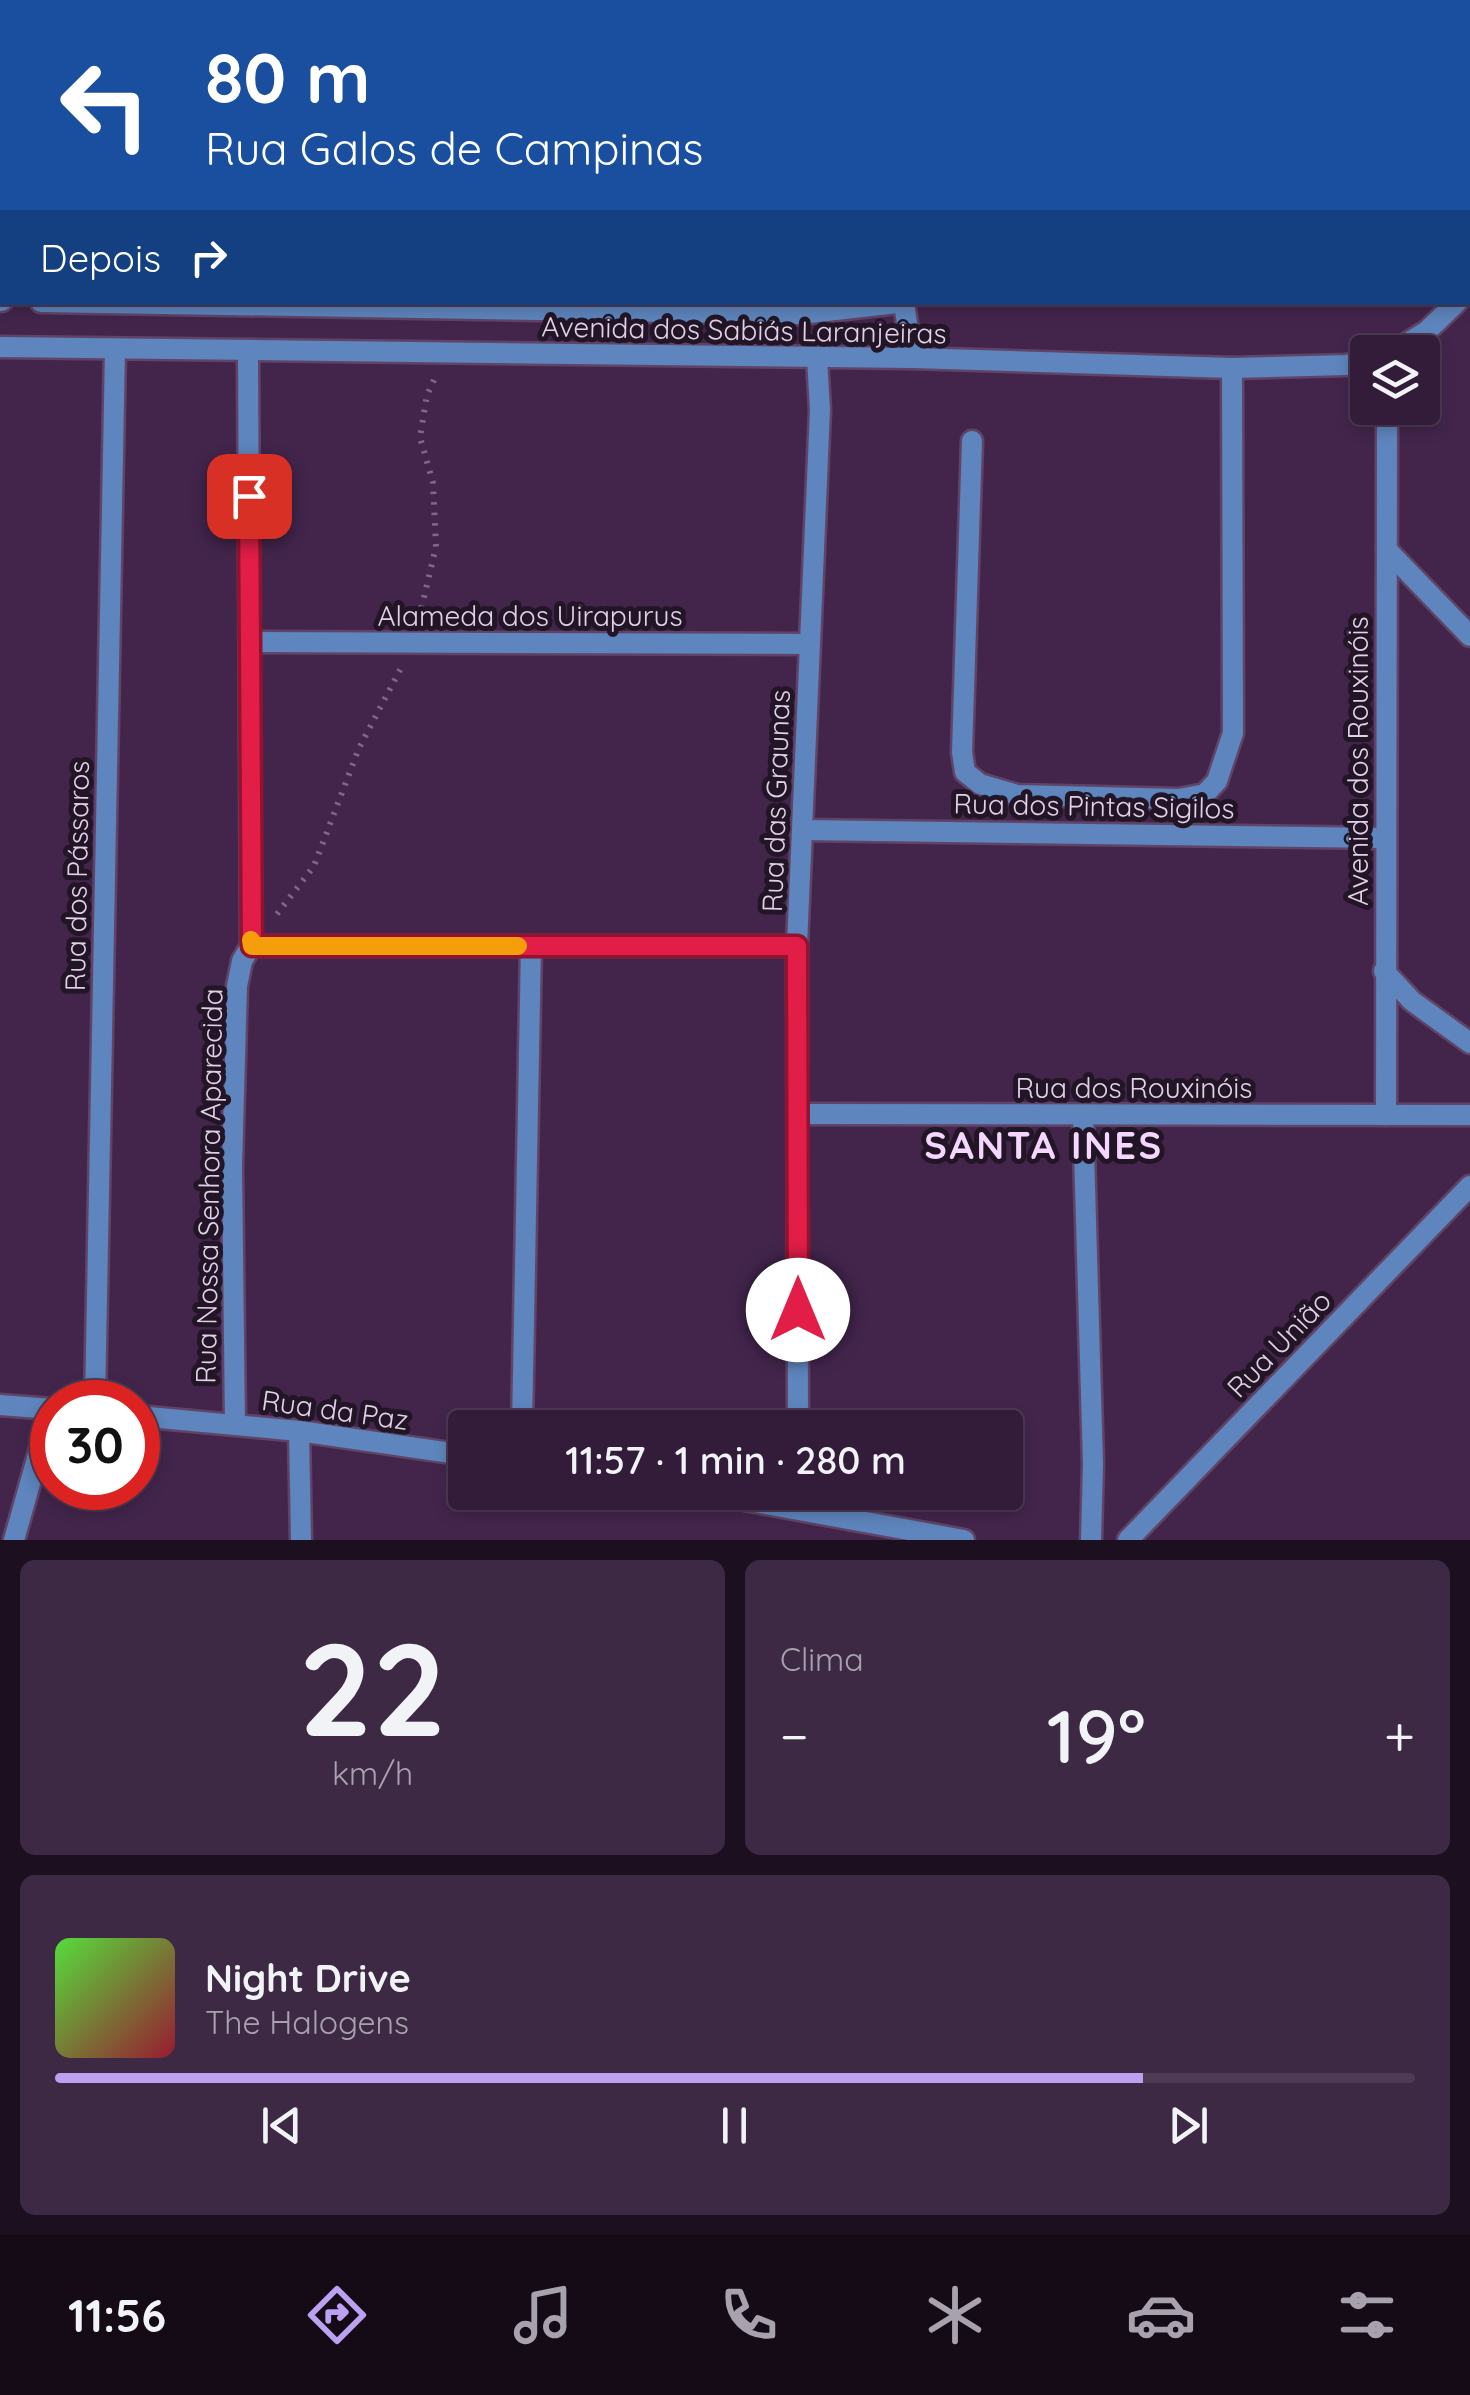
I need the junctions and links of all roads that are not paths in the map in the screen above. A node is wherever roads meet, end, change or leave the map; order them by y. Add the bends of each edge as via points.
1 (421, 305) edge
2 (886, 305) edge
3 (905, 305) edge
4 (1454, 305) edge
5 (548, 306) edge
6 (1421, 335) edge
7 (0, 347) edge
8 (115, 350) junction
9 (248, 351) junction
10 (817, 358) junction
11 (912, 358) junction
12 (1350, 365) edge
13 (1232, 368) junction
14 (1387, 425) edge
15 (972, 441) dead end
16 (1388, 550) junction
17 (1470, 636) edge
18 (250, 642) junction
19 (810, 644) junction
20 (803, 830) junction
21 (1384, 838) junction
22 (252, 946) junction
23 (531, 946) junction
24 (797, 946) junction
25 (1384, 971) junction
26 (1470, 1043) edge
27 (798, 1114) junction
28 (1386, 1115) junction
29 (1470, 1115) edge
30 (1083, 1116) junction
31 (1470, 1186) edge
32 (95, 1380) edge
33 (0, 1405) edge
34 (30, 1407) edge
35 (522, 1410) edge
36 (798, 1410) edge
37 (160, 1418) edge
38 (235, 1424) junction
39 (299, 1432) junction
40 (448, 1454) edge
41 (30, 1485) edge
42 (840, 1510) edge
43 (14, 1540) edge
44 (301, 1540) edge
45 (964, 1540) edge
46 (1091, 1540) edge
47 (1128, 1540) edge

1 - 5 street, Avenida dos Sabiás Laranjeiras
2 - 5 street, Avenida dos Sabiás Laranjeiras via 800,314
3 - 11 street
4 - 6 street
7 - 8 street, Avenida dos Sabiás Laranjeiras
8 - 9 street, Avenida dos Sabiás Laranjeiras
8 - 32 street, Rua dos Pássaros
9 - 10 street, Avenida dos Sabiás Laranjeiras
9 - 18 street, Rua Nossa Senhora Aparecida
10 - 11 street, Avenida dos Sabiás Laranjeiras
10 - 19 street, Rua das Graunas
11 - 13 street, Avenida dos Sabiás Laranjeiras
12 - 13 street, Avenida dos Sabiás Laranjeiras
13 - 15 street via 1233,733 1217,781 1205,794 1179,800 1018,795 980,784 965,772
14 - 16 street, Avenida dos Rouxinóis
16 - 17 street
16 - 21 street, Avenida dos Rouxinóis
18 - 19 street, Alameda dos Uirapurus
18 - 22 street, Rua Nossa Senhora Aparecida
19 - 20 street, Rua das Graunas
20 - 21 street, Rua dos Pintas Sigilos
20 - 24 street, Rua das Graunas
21 - 25 street, Avenida dos Rouxinóis
22 - 23 street
22 - 38 street, Rua Nossa Senhora Aparecida via 237,986
23 - 24 street
23 - 35 street
24 - 27 street, Rua das Graunas
25 - 26 street
25 - 28 street, Avenida dos Rouxinóis
27 - 30 street, Rua dos Rouxinóis
27 - 36 street, Rua das Graunas
28 - 29 street, Rua dos Rouxinóis
28 - 30 street, Rua dos Rouxinóis
30 - 46 street
31 - 47 street, Rua União
33 - 34 street
37 - 38 street, Rua da Paz
38 - 39 street, Rua da Paz
39 - 40 street, Rua da Paz
39 - 44 street
41 - 43 street
42 - 45 street

